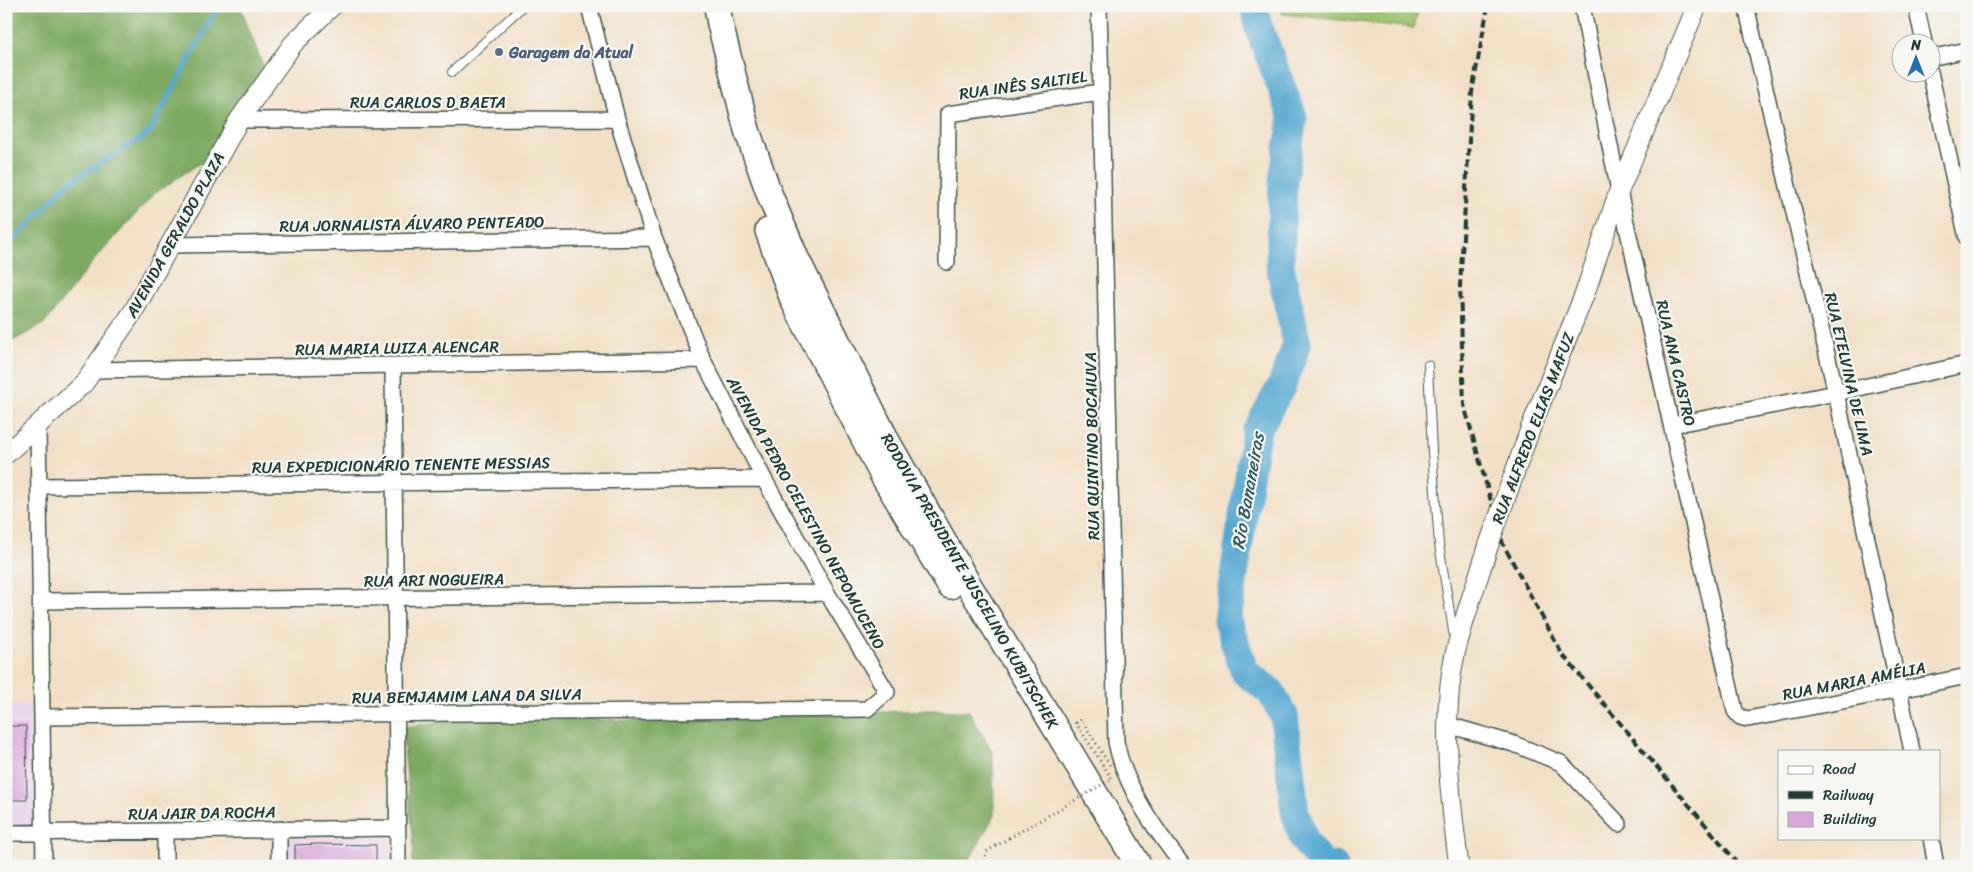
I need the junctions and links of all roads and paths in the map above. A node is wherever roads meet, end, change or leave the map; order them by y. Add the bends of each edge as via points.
1 (332, 6) edge
2 (524, 6) edge
3 (589, 6) edge
4 (700, 6) edge
5 (717, 6) edge
6 (1099, 6) edge
7 (1582, 6) edge
8 (1697, 6) edge
9 (1746, 6) edge
10 (1916, 6) edge
11 (1922, 32) edge
12 (1967, 50) edge
13 (1940, 56) edge
14 (452, 72) dead end
15 (1932, 82) edge
16 (1101, 92) junction
17 (617, 119) junction
18 (239, 120) junction
19 (1619, 191) junction
20 (654, 238) junction
21 (1967, 238) edge
22 (170, 245) junction
23 (948, 262) dead end
24 (703, 360) junction
25 (1428, 364) dead end
26 (1967, 364) edge
27 (393, 366) junction
28 (92, 370) junction
29 (1836, 393) junction
30 (38, 425) junction
31 (1672, 425) junction
32 (6, 454) edge
33 (764, 479) junction
34 (394, 482) junction
35 (39, 486) junction
36 (827, 594) junction
37 (395, 598) junction
38 (41, 601) junction
39 (1456, 651) junction
40 (1967, 676) edge
41 (1900, 690) junction
42 (887, 692) joint
43 (396, 714) junction
44 (42, 717) junction
45 (1748, 719) joint
46 (1448, 725) junction
47 (1912, 750) edge
48 (1111, 767) dead end
49 (1619, 824) dead end
50 (397, 828) junction
51 (278, 829) junction
52 (165, 831) junction
53 (6, 833) edge
54 (43, 833) junction
55 (1930, 840) edge
56 (44, 866) edge
57 (165, 866) edge
58 (279, 866) edge
59 (398, 866) edge
60 (984, 866) edge
61 (1120, 866) edge
62 (1139, 866) edge
63 (1183, 866) edge
64 (1459, 866) edge
65 (1936, 866) edge

1 - 18 street, AVENIDA GERALDO PLAZA via 293,44
2 - 14 lane
3 - 17 street, AVENIDA PEDRO CELESTINO NEPOMUCENO
4 - 61 highway, RODOVIA PRESIDENTE JUSCELINO KUBITSCHEK via 729,112 793,300 883,476
5 - 62 highway, RODOVIA PRESIDENTE JUSCELINO KUBITSCHEK via 747,130 796,258 893,452 966,582
6 - 16 street, RUA QUINTINO BOCAIUVA
7 - 19 street, RUA ANA CASTRO
8 - 19 street, RUA ALFREDO ELIAS MAFUZ
9 - 29 street, RUA ETELVINA DE LIMA
10 - 11 street
12 - 13 street
15 - 21 street
16 - 23 street, RUA INÊS SALTIEL via 948,114
16 - 63 street, RUA QUINTINO BOCAIUVA via 1116,742 1119,758 1133,790 1154,827
17 - 18 street, RUA CARLOS D BAETA
17 - 20 street, AVENIDA PEDRO CELESTINO NEPOMUCENO
18 - 22 street, AVENIDA GERALDO PLAZA
19 - 31 street, RUA ANA CASTRO
19 - 39 street, RUA ALFREDO ELIAS MAFUZ, bridge via 1585,293 1489,544
20 - 22 street, RUA JORNALISTA ÁLVARO PENTEADO
20 - 24 street, AVENIDA PEDRO CELESTINO NEPOMUCENO
22 - 28 street, AVENIDA GERALDO PLAZA via 133,312
24 - 27 street, RUA MARIA LUIZA ALENCAR
24 - 33 street, AVENIDA PEDRO CELESTINO NEPOMUCENO
25 - 39 lane via 1439,544
26 - 29 street
27 - 28 street, RUA MARIA LUIZA ALENCAR
27 - 34 street
28 - 30 street, AVENIDA GERALDO PLAZA via 84,383
29 - 31 street
29 - 41 street, RUA ETELVINA DE LIMA
30 - 32 street, AVENIDA GERALDO PLAZA
30 - 35 street
31 - 45 street, RUA ANA CASTRO via 1735,711
33 - 34 street, RUA EXPEDICIONÁRIO TENENTE MESSIAS
33 - 36 street, AVENIDA PEDRO CELESTINO NEPOMUCENO
34 - 35 street, RUA EXPEDICIONÁRIO TENENTE MESSIAS
34 - 37 street
35 - 38 street
36 - 37 street, RUA ARI NOGUEIRA
36 - 42 street, AVENIDA PEDRO CELESTINO NEPOMUCENO
37 - 38 street, RUA ARI NOGUEIRA
37 - 43 street
38 - 44 street
39 - 46 street, RUA ALFREDO ELIAS MAFUZ
40 - 41 street, RUA MARIA AMÉLIA
41 - 45 street, RUA MARIA AMÉLIA
41 - 47 street, RUA ETELVINA DE LIMA
42 - 43 street, RUA BEMJAMIM LANA DA SILVA via 867,710
43 - 44 street, RUA BEMJAMIM LANA DA SILVA
43 - 50 street
44 - 54 street
46 - 49 street via 1514,744 1561,763
46 - 64 street, RUA ALFREDO ELIAS MAFUZ
48 - 60 path, bridge via 1081,719 1076,723 1112,779 986,852
50 - 51 street, RUA JAIR DA ROCHA
50 - 59 street
51 - 52 street, RUA JAIR DA ROCHA
51 - 58 street
52 - 54 street, RUA JAIR DA ROCHA
52 - 57 street
53 - 54 street, RUA JAIR DA ROCHA
54 - 56 street
55 - 65 street

